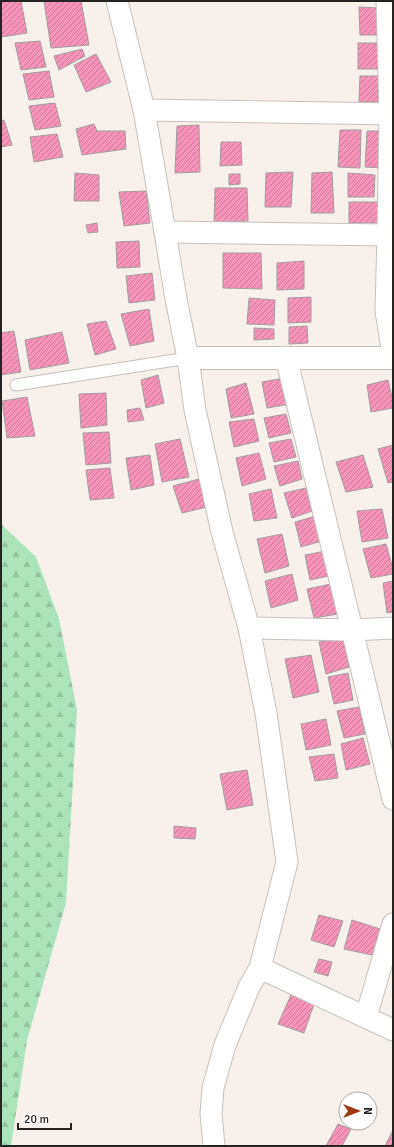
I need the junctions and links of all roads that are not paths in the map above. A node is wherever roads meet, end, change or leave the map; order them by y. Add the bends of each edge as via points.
1 (117, 1) edge
2 (388, 1) edge
3 (144, 110) junction
4 (391, 114) edge
5 (166, 232) junction
6 (388, 235) junction
7 (393, 354) edge
8 (286, 357) junction
9 (188, 358) junction
10 (393, 358) edge
11 (16, 385) dead end
12 (249, 628) junction
13 (393, 628) edge
14 (352, 630) junction
15 (393, 799) edge
16 (391, 937) edge
17 (260, 968) junction
18 (366, 1017) junction
19 (393, 1030) edge
20 (214, 1146) edge

1 - 3 street
2 - 4 street
3 - 4 street
3 - 5 street
4 - 6 street
5 - 6 street
5 - 9 street
6 - 7 street via 386,311
8 - 9 street
8 - 10 street
8 - 14 street
9 - 11 lane
9 - 12 street via 195,410 219,517
12 - 14 street
12 - 17 street via 266,713 287,862
13 - 14 street
14 - 15 street
16 - 18 street
17 - 18 street
17 - 20 street via 224,1045 213,1088 211,1114
18 - 19 street

